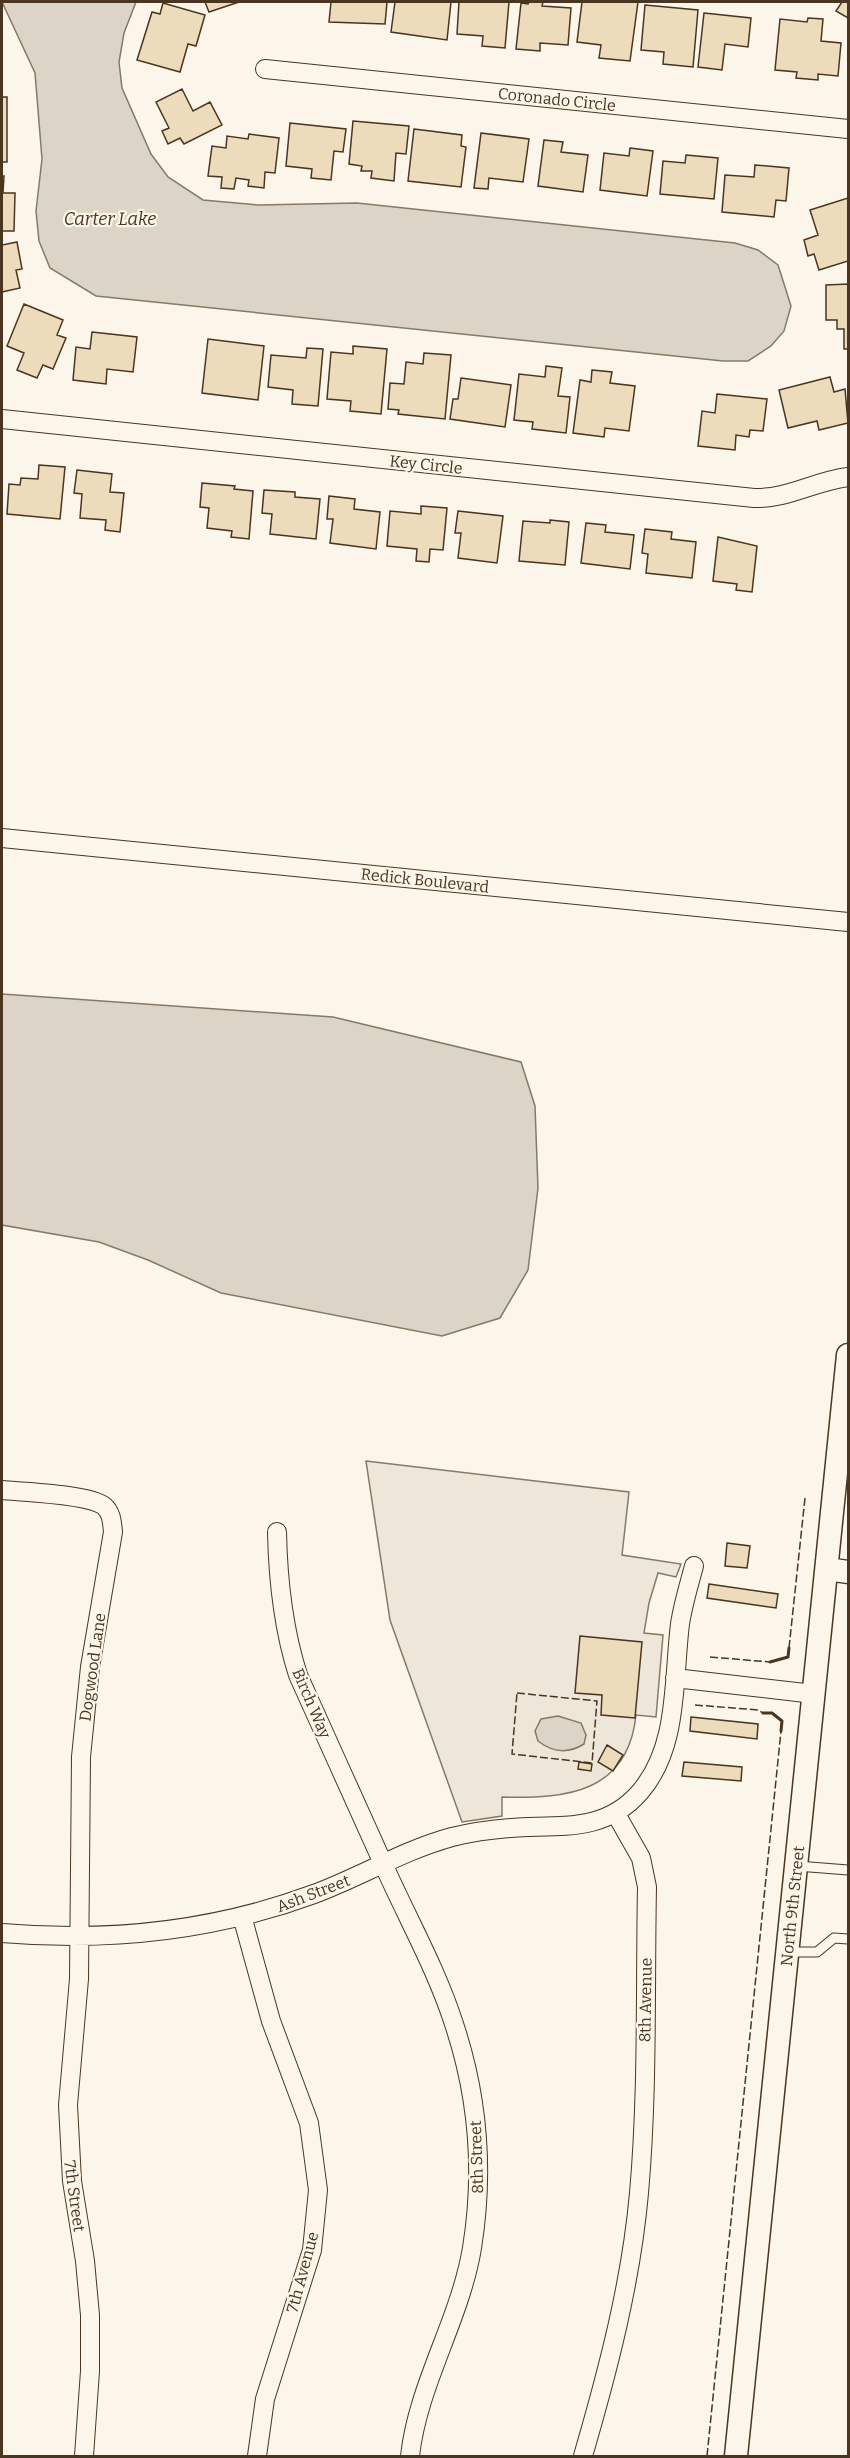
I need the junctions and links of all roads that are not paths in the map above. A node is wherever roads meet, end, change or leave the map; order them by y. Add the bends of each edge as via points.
1 (265, 69) dead end
2 (849, 129) edge
3 (2, 419) edge
4 (849, 477) edge
5 (2, 838) edge
6 (849, 922) edge
7 (849, 1355) edge
8 (2, 1490) edge
9 (277, 1532) dead end
10 (694, 1566) dead end
11 (838, 1571) edge
12 (675, 1678) junction
13 (814, 1694) junction
14 (615, 1814) junction
15 (384, 1864) junction
16 (797, 1866) junction
17 (849, 1870) edge
18 (242, 1916) junction
19 (2, 1933) edge
20 (80, 1935) junction
21 (849, 1939) edge
22 (788, 1952) junction
23 (84, 2457) edge
24 (257, 2457) edge
25 (410, 2457) edge
26 (583, 2457) edge
27 (736, 2457) edge

1 - 2 street, Coronado Circle
3 - 4 street, Key Circle via 754,498 781,497
5 - 6 street, Redick Boulevard
7 - 11 street, North 9th Street
8 - 20 street, Dogwood Lane via 88,1499 104,1506 111,1517 113,1533 90,1667 81,1757
9 - 15 street, Birch Way via 280,1602 298,1675
10 - 12 street via 681,1622
11 - 13 street, North 9th Street
12 - 13 street
12 - 14 street via 663,1753 642,1790
13 - 16 street, North 9th Street
14 - 15 street, Ash Street via 578,1826 498,1829 454,1837
14 - 26 street, 8th Avenue via 641,1858 647,1887 643,2121 629,2268
15 - 18 street, Ash Street via 316,1893
15 - 25 street, 8th Street via 454,2023 471,2086 478,2151 477,2205 467,2274 420,2408
16 - 17 lane
16 - 22 street, North 9th Street
18 - 20 street, Ash Street via 193,1927
18 - 24 street, 7th Avenue via 271,2021 309,2122 318,2190 312,2250 265,2399
19 - 20 street, Ash Street
20 - 23 street, 7th Street via 68,2105 72,2181 90,2315
21 - 22 lane via 834,1938 817,1952
22 - 27 street, North 9th Street

